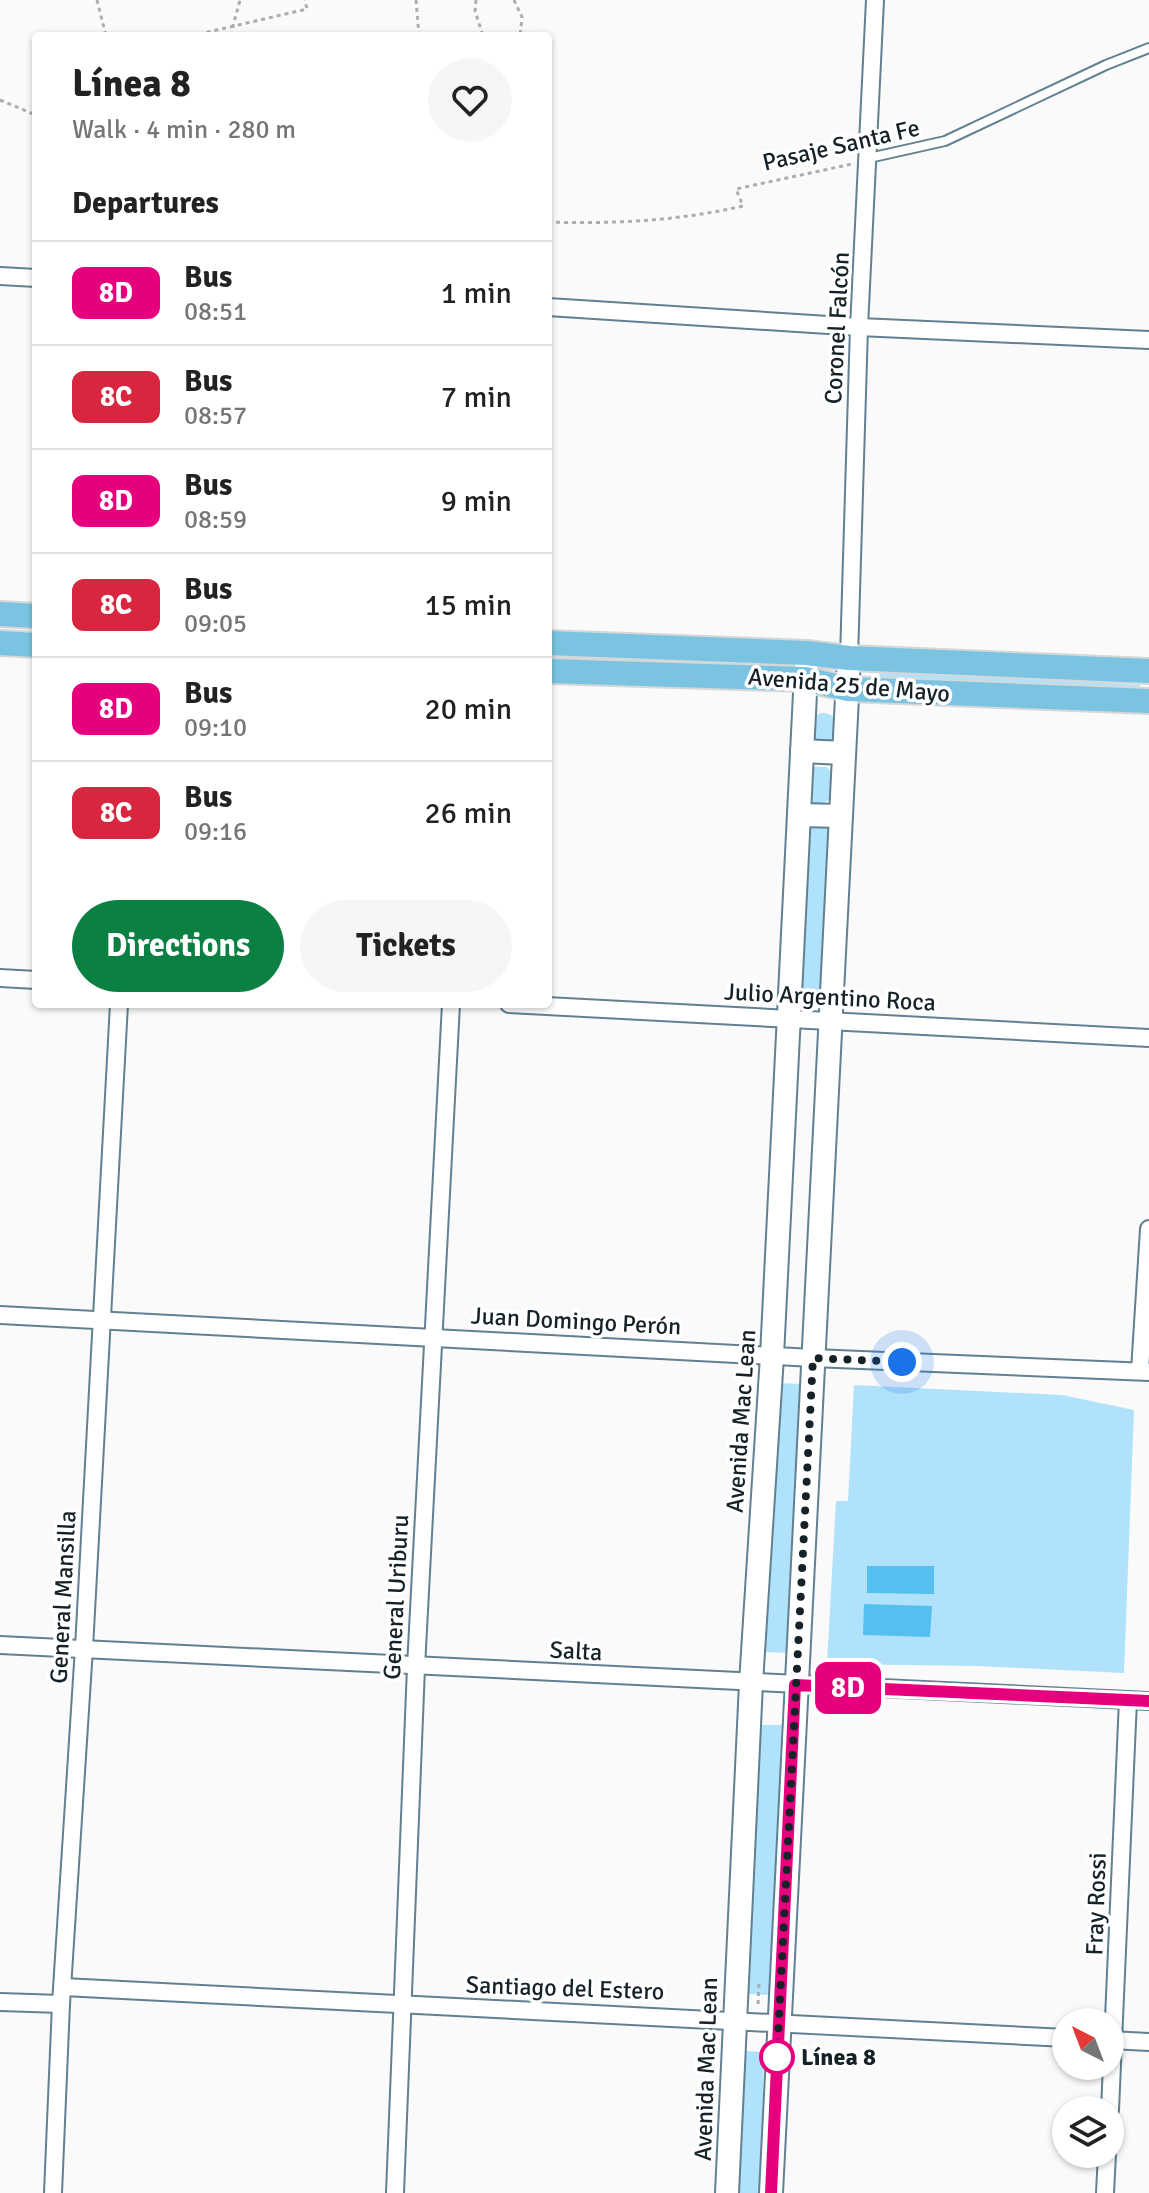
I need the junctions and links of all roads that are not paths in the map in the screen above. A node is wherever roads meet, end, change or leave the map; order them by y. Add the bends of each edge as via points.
1 (875, 0) edge
2 (1149, 48) edge
3 (869, 158) junction
4 (0, 276) edge
5 (32, 278) edge
6 (552, 307) edge
7 (859, 327) junction
8 (1149, 340) edge
9 (0, 614) edge
10 (32, 616) edge
11 (0, 643) edge
12 (552, 643) edge
13 (32, 645) edge
14 (807, 653) junction
15 (849, 658) junction
16 (552, 671) edge
17 (1149, 671) edge
18 (805, 679) junction
19 (848, 689) junction
20 (1149, 701) edge
21 (802, 751) junction
22 (844, 753) junction
23 (799, 815) junction
24 (841, 816) junction
25 (0, 978) edge
26 (32, 980) edge
27 (552, 1006) edge
28 (119, 1008) edge
29 (451, 1008) edge
30 (789, 1019) junction
31 (830, 1021) junction
32 (1149, 1038) edge
33 (1149, 1229) edge
34 (0, 1315) edge
35 (102, 1321) junction
36 (432, 1338) junction
37 (772, 1356) junction
38 (813, 1358) junction
39 (1144, 1372) edge
40 (0, 1645) edge
41 (84, 1648) junction
42 (416, 1667) junction
43 (751, 1683) junction
44 (795, 1685) junction
45 (1128, 1700) junction
46 (1149, 1701) edge
47 (62, 1996) junction
48 (0, 2002) edge
49 (403, 2006) junction
50 (1114, 2008) edge
51 (734, 2019) junction
52 (778, 2023) junction
53 (1052, 2037) edge
54 (1124, 2041) edge
55 (1149, 2042) edge
56 (1106, 2168) edge
57 (53, 2193) edge
58 (395, 2193) edge
59 (727, 2193) edge
60 (771, 2193) edge
61 (1105, 2193) edge

1 - 3 street, Coronel Falcón
2 - 3 lane, Pasaje Santa Fe via 945,141
3 - 7 street, Coronel Falcón
4 - 5 street
6 - 7 street
7 - 8 street
7 - 15 street, Coronel Falcón
9 - 10 main road
11 - 13 main road
12 - 14 main road, Avenida 25 de Mayo
14 - 15 main road, Avenida 25 de Mayo
14 - 18 main road, Avenida Mac Lean
15 - 17 main road, Avenida 25 de Mayo
15 - 19 main road
16 - 18 main road, Avenida 25 de Mayo
18 - 19 main road, Avenida 25 de Mayo
18 - 21 main road, Avenida Mac Lean
19 - 20 main road, Avenida 25 de Mayo
19 - 22 main road
21 - 22 main road
21 - 23 main road, Avenida Mac Lean
22 - 24 main road
23 - 24 main road
23 - 30 main road, Avenida Mac Lean
24 - 31 main road
25 - 26 street
27 - 30 street, Julio Argentino Roca
28 - 35 street, General Mansilla
29 - 36 street, General Uriburu
30 - 31 street, Julio Argentino Roca
30 - 37 main road, Avenida Mac Lean
31 - 32 street, Julio Argentino Roca
31 - 38 main road
33 - 39 street
34 - 35 street, Juan Domingo Perón
35 - 36 street, Juan Domingo Perón
35 - 41 street, General Mansilla
36 - 37 street, Juan Domingo Perón
36 - 42 street, General Uriburu
37 - 38 street, Juan Domingo Perón
37 - 43 main road, Avenida Mac Lean
38 - 39 street, Juan Domingo Perón
38 - 44 main road
40 - 41 street, Salta
41 - 42 street, Salta
41 - 47 street, General Mansilla
42 - 43 street, Salta
42 - 49 street, General Uriburu
43 - 44 street, Salta
43 - 51 main road, Avenida Mac Lean
44 - 45 street, Salta
44 - 52 main road
45 - 46 street, Salta
45 - 50 street, Fray Rossi
47 - 48 street, Santiago del Estero
47 - 49 street, Santiago del Estero
47 - 57 street, General Mansilla
49 - 51 street, Santiago del Estero
49 - 58 street, General Uriburu
51 - 52 street, Santiago del Estero
51 - 59 main road, Avenida Mac Lean
52 - 53 street, Santiago del Estero
52 - 60 main road
54 - 55 street
56 - 61 street

